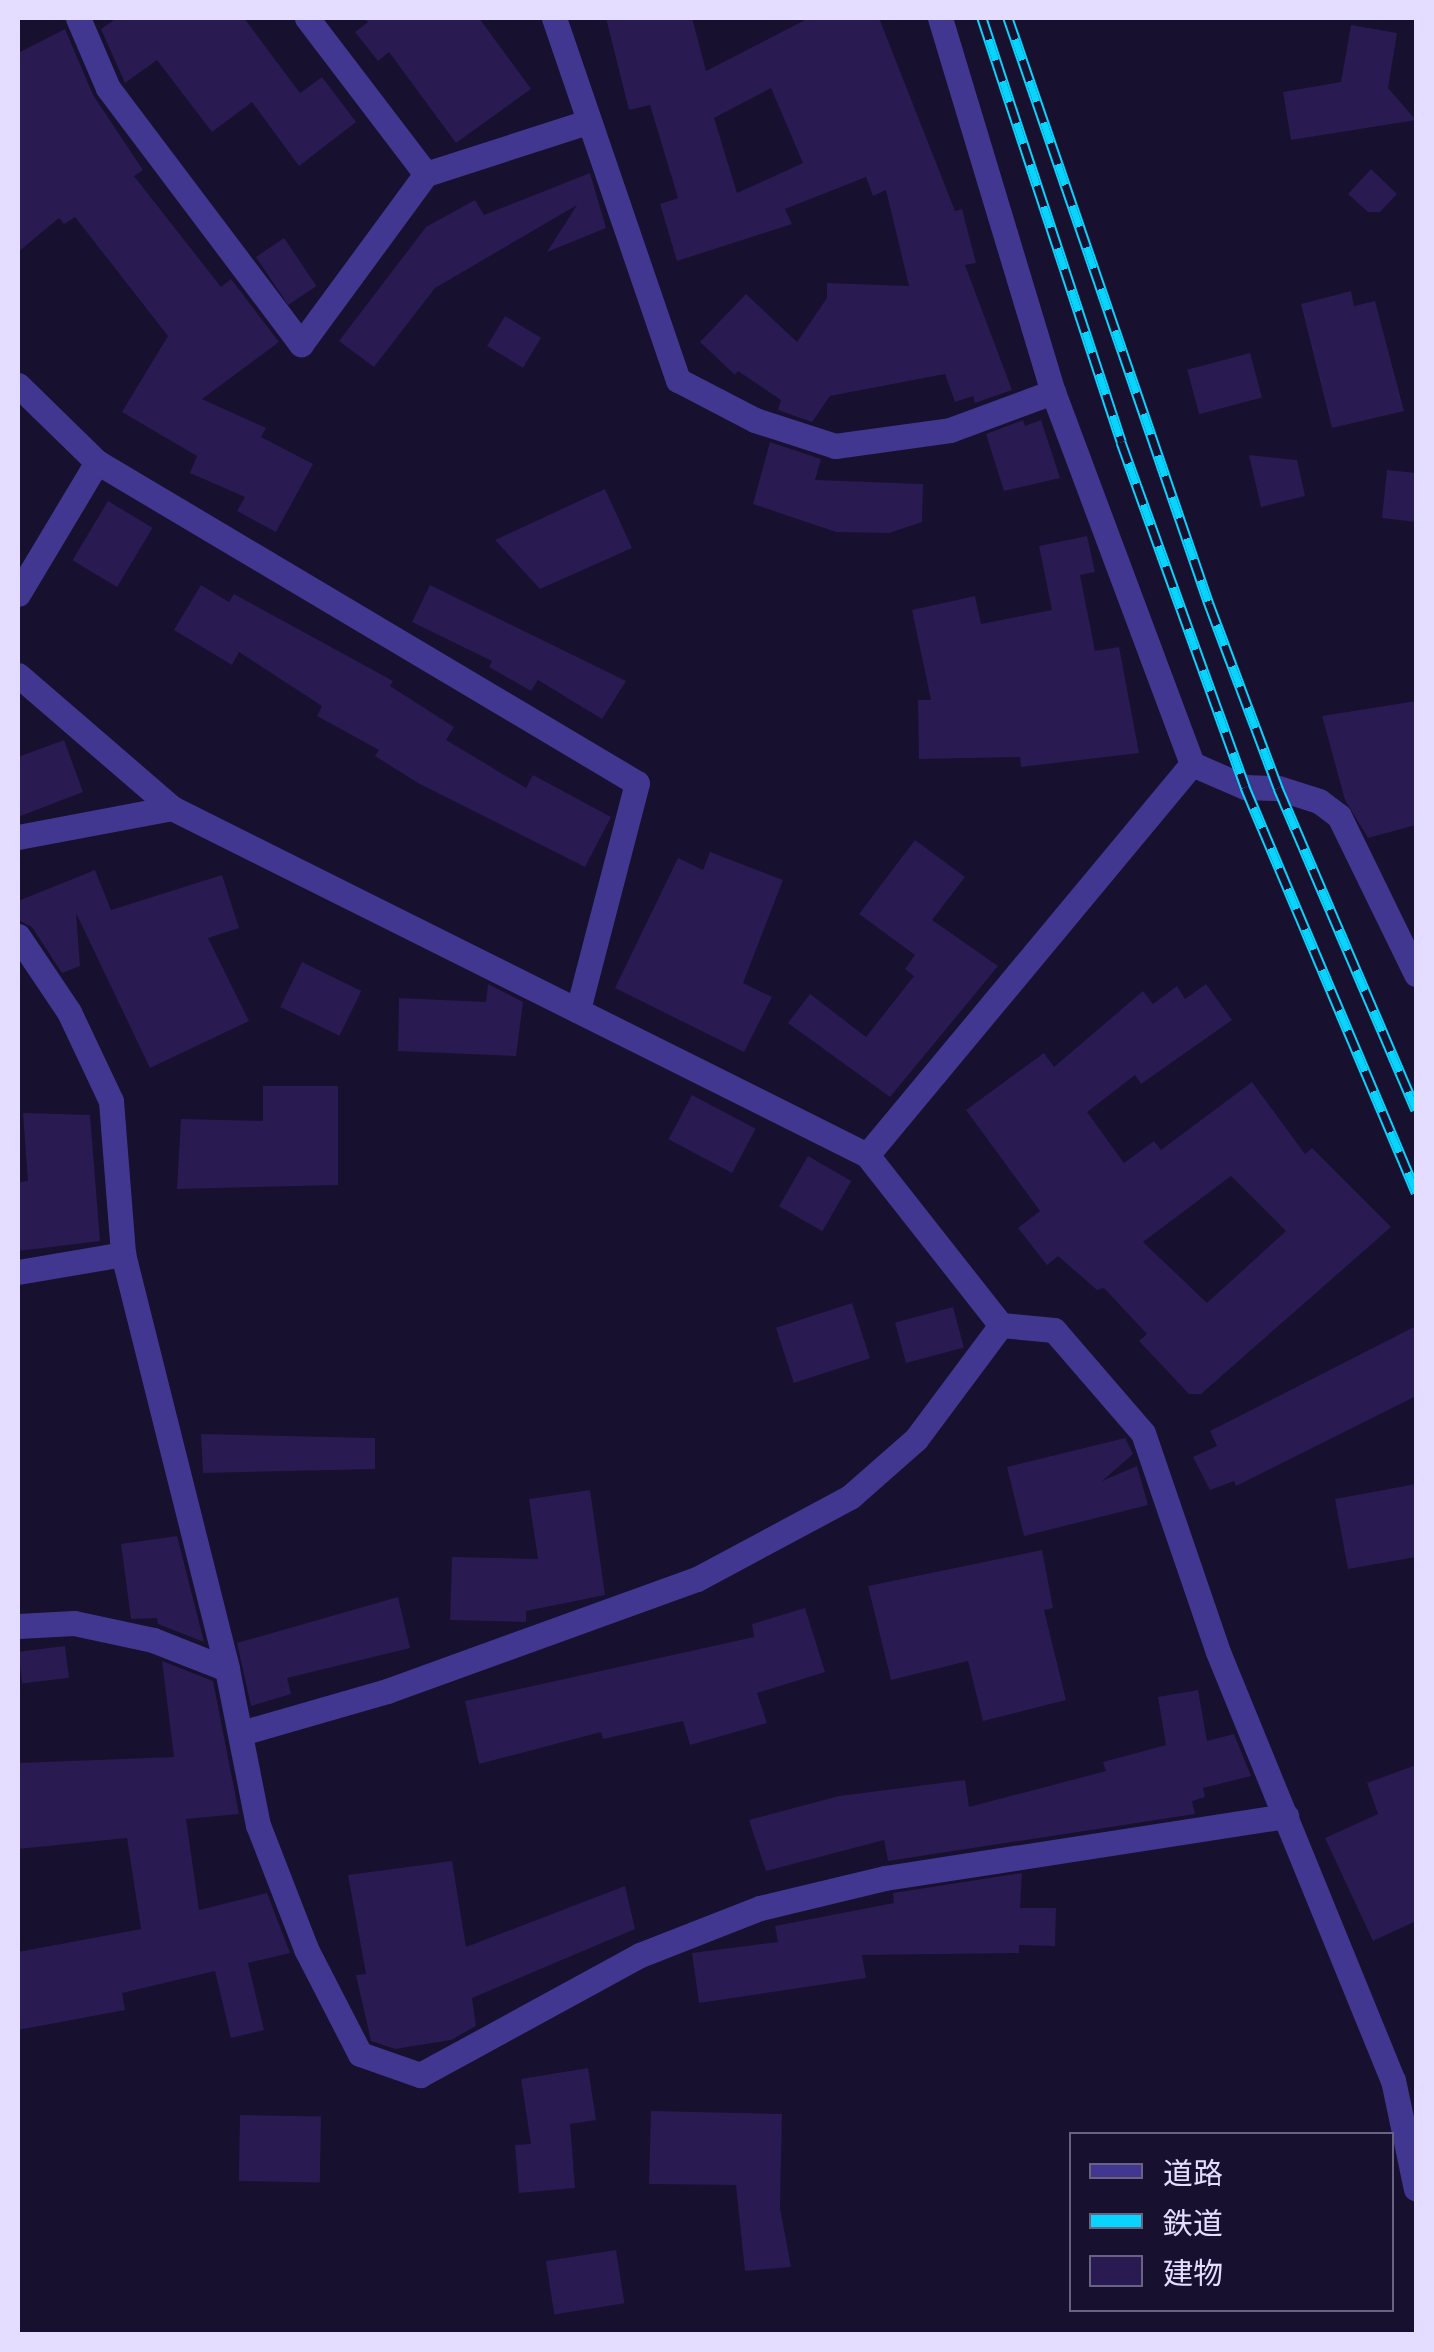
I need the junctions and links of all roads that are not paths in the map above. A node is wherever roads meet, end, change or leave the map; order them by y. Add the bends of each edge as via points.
1 (78, 18) edge
2 (307, 18) edge
3 (554, 18) edge
4 (940, 18) edge
5 (587, 122) junction
6 (426, 174) junction
7 (18, 385) edge
8 (1053, 392) junction
9 (97, 462) junction
10 (18, 594) edge
11 (18, 675) edge
12 (1192, 764) junction
13 (172, 808) junction
14 (18, 837) edge
15 (18, 936) edge
16 (1416, 974) edge
17 (578, 1010) junction
18 (867, 1155) junction
19 (123, 1254) junction
20 (18, 1272) edge
21 (1001, 1325) junction
22 (18, 1626) edge
23 (227, 1669) junction
24 (242, 1733) junction
25 (1286, 1816) junction
26 (1416, 2188) edge

1 - 6 street via 108,88 300,344
2 - 6 street
3 - 5 street
4 - 8 street
5 - 6 street
5 - 8 street via 678,380 755,420 836,446 950,430
7 - 9 street
8 - 12 street
9 - 10 street
9 - 17 street via 637,783
11 - 13 street
12 - 16 street via 1245,787 1278,788 1318,801 1339,816
12 - 18 street
13 - 14 street
13 - 17 street
15 - 19 street via 70,1012 111,1101
17 - 18 street
18 - 21 street
19 - 20 street
19 - 23 street
21 - 24 street via 916,1439 850,1496 697,1579 386,1691
21 - 25 street via 1054,1330 1143,1434 1218,1652
22 - 23 street via 74,1623 153,1640
23 - 24 street
24 - 25 street via 258,1825 306,1949 360,2054 420,2075 640,1956 760,1908 886,1878
25 - 26 street via 1393,2080

